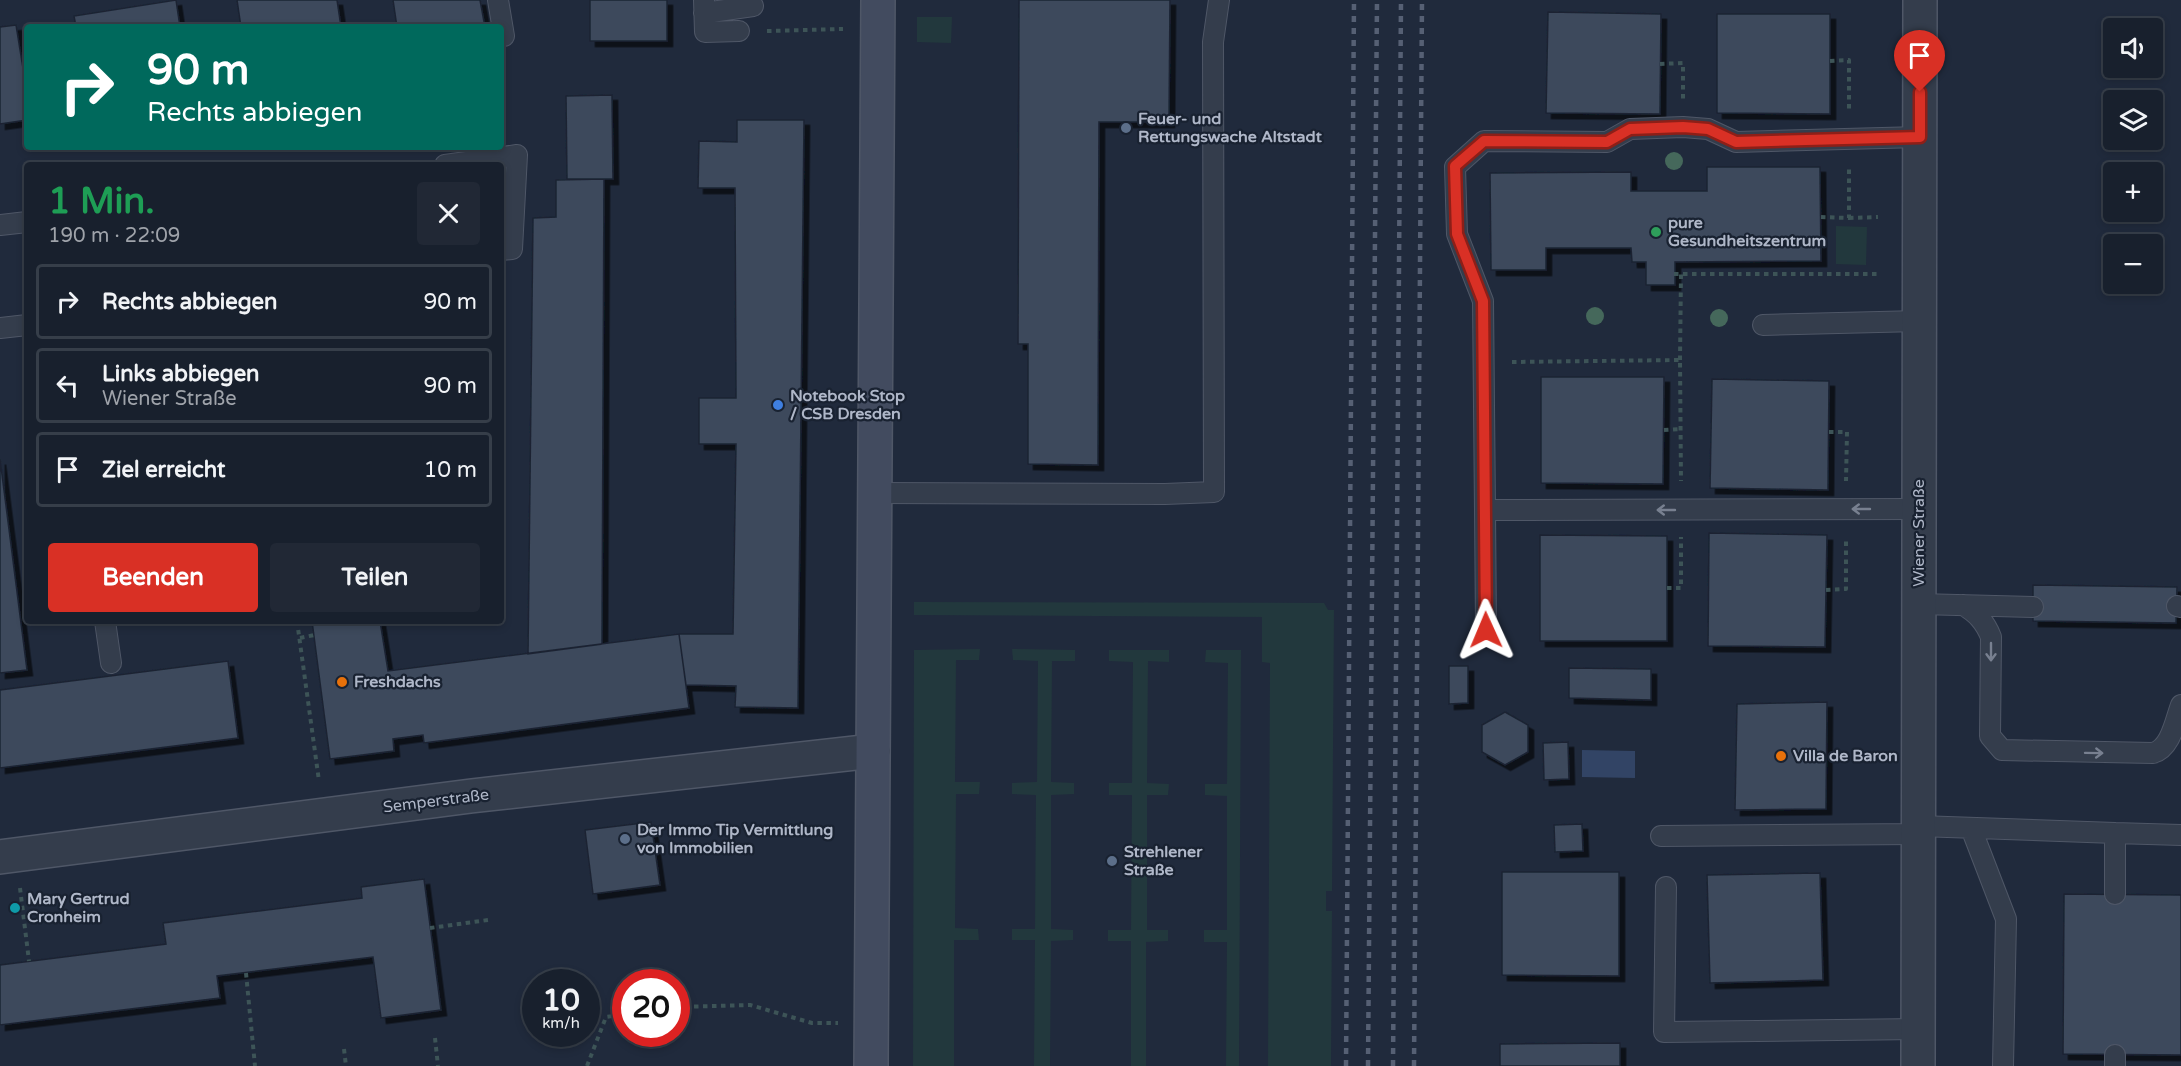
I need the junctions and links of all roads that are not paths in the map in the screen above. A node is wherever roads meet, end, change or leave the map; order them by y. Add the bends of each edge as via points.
1 (498, 0) edge
2 (1219, 0) edge
3 (1920, 0) edge
4 (704, 6) edge
5 (753, 6) dead end
6 (878, 14) edge
7 (502, 24) edge
8 (739, 31) road end
9 (1920, 137) junction
10 (467, 162) edge
11 (24, 222) edge
12 (0, 225) edge
13 (504, 250) edge
14 (1919, 321) junction
15 (24, 324) edge
16 (1763, 325) dead end
17 (0, 328) edge
18 (875, 493) junction
19 (1919, 509) junction
20 (1485, 510) junction
21 (1919, 604) junction
22 (1963, 605) junction
23 (2033, 607) dead end
24 (105, 624) edge
25 (1486, 630) dead end
26 (111, 663) dead end
27 (2181, 705) edge
28 (873, 751) junction
29 (1971, 828) junction
30 (1918, 830) junction
31 (2115, 833) junction
32 (2181, 835) edge
33 (1661, 836) dead end
34 (8, 856) edge
35 (1666, 888) dead end
36 (2115, 894) dead end
37 (1918, 1029) junction
38 (871, 1066) edge
39 (1918, 1066) edge
40 (2003, 1066) edge

1 - 7 lane
2 - 18 lane via 1214,42 1214,492
3 - 9 street, Wiener Straße
4 - 5 lane
4 - 8 lane via 705,32
6 - 18 main road
9 - 14 street, Wiener Straße
9 - 20 lane via 1736,142 1708,129 1683,127 1630,129 1607,142 1484,141 1455,166 1457,234 1483,301
10 - 13 lane via 517,155 512,249
11 - 12 lane
14 - 16 lane
14 - 19 street, Wiener Straße
15 - 17 lane
18 - 28 main road
19 -> 20 lane
19 - 21 street, Wiener Straße
20 - 25 lane
21 - 22 lane
21 - 30 street, Wiener Straße
22 - 23 lane
22 -> 27 lane via 1974,611 1991,637 1990,736 2002,750 2161,751
24 - 26 lane
28 - 34 street, Semperstraße via 459,798
28 - 38 main road
29 - 30 lane
29 - 31 lane
29 - 40 lane via 2006,919
30 - 33 lane
30 - 37 street, Wiener Straße
31 - 32 lane
31 - 36 lane
35 - 37 lane via 1664,1032
37 - 39 street, Wiener Straße

